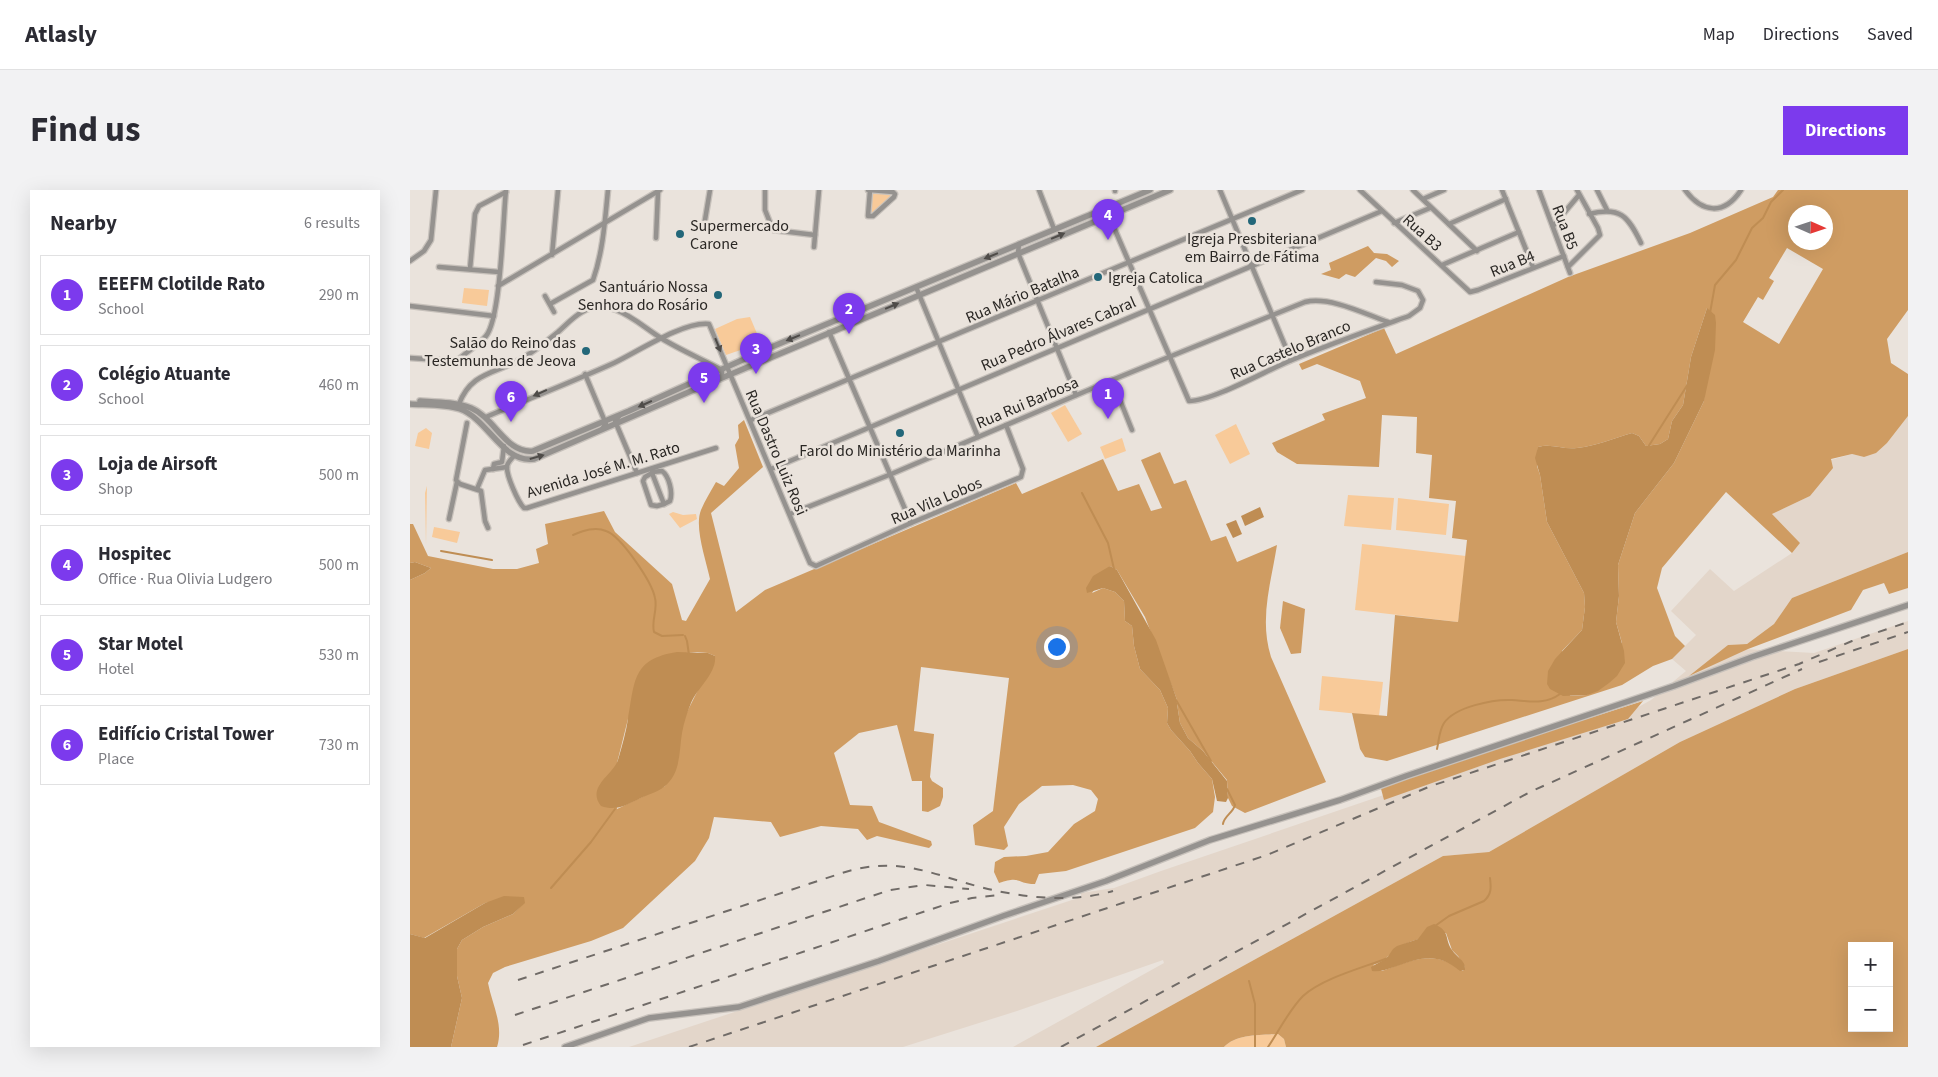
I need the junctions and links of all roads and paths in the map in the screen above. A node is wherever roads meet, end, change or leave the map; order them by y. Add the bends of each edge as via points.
1 (436, 190) edge
2 (558, 190) edge
3 (608, 190) edge
4 (710, 190) edge
5 (765, 190) edge
6 (820, 190) edge
7 (869, 190) edge
8 (1150, 190) edge
9 (1170, 190) edge
10 (1220, 190) edge
11 (1302, 190) edge
12 (1360, 190) edge
13 (1413, 190) edge
14 (1444, 190) edge
15 (1502, 190) edge
16 (1538, 190) edge
17 (1597, 190) edge
18 (1685, 190) edge
19 (1741, 190) edge
20 (506, 191) edge
21 (659, 191) edge
22 (1038, 191) edge
23 (1136, 193) edge
24 (1578, 193) edge
25 (1423, 199) junction
26 (1506, 200) junction
27 (1430, 208) junction
28 (1607, 210) junction
29 (1382, 211) junction
30 (1589, 214) junction
31 (1109, 216) junction
32 (1232, 220) junction
33 (1394, 222) junction
34 (605, 224) junction
35 (1449, 224) junction
36 (704, 226) dead end
37 (1553, 226) junction
38 (1054, 229) junction
39 (1519, 232) junction
40 (815, 235) junction
41 (656, 238) dead end
42 (1640, 243) dead end
43 (1019, 244) junction
44 (814, 247) dead end
45 (1476, 250) junction
46 (1018, 253) junction
47 (552, 255) junction
48 (1564, 256) junction
49 (410, 261) edge
50 (1129, 263) junction
51 (1442, 265) junction
52 (439, 267) dead end
53 (1251, 267) junction
54 (1533, 267) junction
55 (1568, 267) junction
56 (470, 269) junction
57 (499, 272) junction
58 (1570, 273) dead end
59 (1376, 282) dead end
60 (498, 286) junction
61 (916, 287) junction
62 (1470, 292) joint
63 (919, 295) junction
64 (545, 296) dead end
65 (1037, 301) junction
66 (550, 304) junction
67 (410, 306) edge
68 (1149, 308) junction
69 (554, 312) dead end
70 (1271, 315) junction
71 (494, 316) junction
72 (1388, 322) junction
73 (829, 332) junction
74 (661, 338) junction
75 (939, 343) junction
76 (1056, 347) junction
77 (1169, 356) junction
78 (410, 358) edge
79 (1290, 360) junction
80 (724, 368) junction
81 (585, 374) junction
82 (730, 374) junction
83 (719, 379) junction
84 (850, 380) junction
85 (1112, 380) junction
86 (958, 389) junction
87 (1076, 395) junction
88 (410, 402) edge
89 (459, 404) junction
90 (621, 414) junction
91 (486, 417) junction
92 (751, 420) junction
93 (605, 421) junction
94 (467, 423) dead end
95 (617, 424) junction
96 (1006, 425) junction
97 (869, 427) junction
98 (1132, 430) dead end
99 (600, 431) junction
100 (978, 437) junction
101 (504, 446) junction
102 (716, 448) dead end
103 (514, 456) junction
104 (507, 467) junction
105 (494, 469) junction
106 (771, 469) junction
107 (651, 471) junction
108 (637, 473) junction
109 (889, 475) junction
110 (457, 482) junction
111 (477, 489) junction
112 (664, 504) junction
113 (790, 514) junction
114 (449, 519) dead end
115 (910, 523) junction
116 (488, 528) dead end
117 (810, 563) joint
118 (1908, 605) edge
119 (565, 1047) edge

1 - 49 street via 431,240 424,251
2 - 47 street
3 - 34 street
4 - 36 street
5 - 40 street via 765,210 773,230
6 - 40 street
7 - 7 street via 868,216 873,216 894,197 893,192
8 - 23 street
9 - 31 street
10 - 32 street
11 - 32 street, Rua Mário Batalha
12 - 29 street, Rua B3
13 - 25 street
14 - 25 street
15 - 26 street
16 - 37 street, Rua B5
17 - 28 street
18 - 19 street via 1698,204 1715,208 1726,205
20 - 56 street via 479,206 475,214
20 - 57 street
21 - 34 street
21 - 41 street
22 - 38 street
23 - 38 street
24 - 30 street
24 - 37 street
25 - 27 street
26 - 35 street
26 - 39 street
27 - 33 street
27 - 35 street
28 - 30 street
28 - 42 street via 1616,211 1628,220
29 - 33 street, Rua B3
29 - 53 street, Rua Pedro Álvares Cabral
30 - 55 street via 1600,235
46 -> 31 street
31 - 50 street
32 - 50 street, Rua Mário Batalha
32 - 53 street
33 - 51 street, Rua B3
34 - 47 street
34 - 66 street via 593,280
35 - 45 street
37 - 48 street, Rua B5
38 - 43 street
39 - 45 street
39 - 54 street
40 - 44 street
43 - 46 street
43 -> 61 street
45 - 51 street
46 - 63 street
46 - 65 street
47 - 60 street
48 - 54 street, Rua B4
48 - 55 street, Rua B5
50 - 65 street, Rua Mário Batalha
50 - 68 street
51 - 62 street, Rua B3
52 - 56 street
53 - 68 street, Rua Pedro Álvares Cabral
53 - 70 street
54 - 62 street, Rua B4
55 - 58 street, Rua B5
56 - 57 street
57 - 60 street
59 - 72 street, Rua Castelo Branco via 1408,287 1418,291 1423,300 1420,308
60 - 71 street
61 - 63 street
61 -> 80 street
73 -> 63 street
63 - 75 street
64 - 66 street
65 - 75 street, Rua Mário Batalha
65 - 76 street
66 - 69 street
67 - 71 street
68 - 76 street, Rua Pedro Álvares Cabral
68 - 77 street
70 - 72 street, Rua Rui Barbosa via 1305,302 1318,301
70 - 77 street, Rua Rui Barbosa
70 - 79 street
71 - 78 street via 485,337 454,361
72 - 79 street, Rua Castelo Branco
73 - 82 street
73 - 84 street
74 - 80 street
74 -> 80 street, Rua Dastro Luiz Rosi via 695,325 709,324
74 - 81 street
74 - 89 street via 625,313 613,309 591,309 575,317 517,362 479,377 466,388
75 - 84 street, Rua Mário Batalha
75 - 86 street
76 - 86 street, Rua Pedro Álvares Cabral
76 - 87 street
77 - 79 street, Rua Castelo Branco via 1189,401 1221,391
77 - 85 street, Rua Rui Barbosa
80 - 82 street, Rua Dastro Luiz Rosi
80 - 83 street
80 -> 90 street
81 -> 91 street
81 - 93 street
82 - 83 street
82 - 92 street, Rua Dastro Luiz Rosi
83 - 95 street
84 - 92 street, Rua Mário Batalha
84 - 97 street
85 - 87 street, Rua Rui Barbosa
85 - 98 street
86 - 97 street, Rua Pedro Álvares Cabral
86 - 100 street
87 - 96 street, Rua Rui Barbosa
88 - 89 street
88 - 101 street via 460,409 474,417
89 - 91 street
90 - 93 street
90 - 95 street via 615,421
91 - 93 street via 511,444 525,452 543,448
92 - 106 street, Rua Dastro Luiz Rosi
93 - 99 street
94 - 110 street
95 - 99 street
95 - 108 street
96 - 100 street, Rua Rui Barbosa
96 - 115 street, Rua Vila Lobos via 1023,469 1021,477
97 - 106 street, Rua Pedro Álvares Cabral
97 - 109 street
103 -> 99 street via 534,459
100 - 109 street, Rua Rui Barbosa
101 - 103 street
101 - 105 street via 502,462 493,465
102 - 107 street, Avenida José M. M. Rato
103 - 104 street, Avenida José M. M. Rato
104 - 105 street
104 - 108 street, Avenida José M. M. Rato via 524,508
105 - 111 street via 485,470
106 - 113 street, Rua Dastro Luiz Rosi
107 - 108 street, Avenida José M. M. Rato
107 - 112 street
107 - 112 street via 666,474 672,495
107 - 112 street via 642,481 651,505
109 - 113 street, Rua Rui Barbosa
109 - 115 street
110 - 111 street
110 - 114 street
111 - 116 street via 482,493
113 - 117 street, Rua Dastro Luiz Rosi
115 - 117 street, Rua Vila Lobos via 823,563 814,566
118 - 119 street via 1340,800 1210,840 1106,881 879,961 739,1007 649,1018

